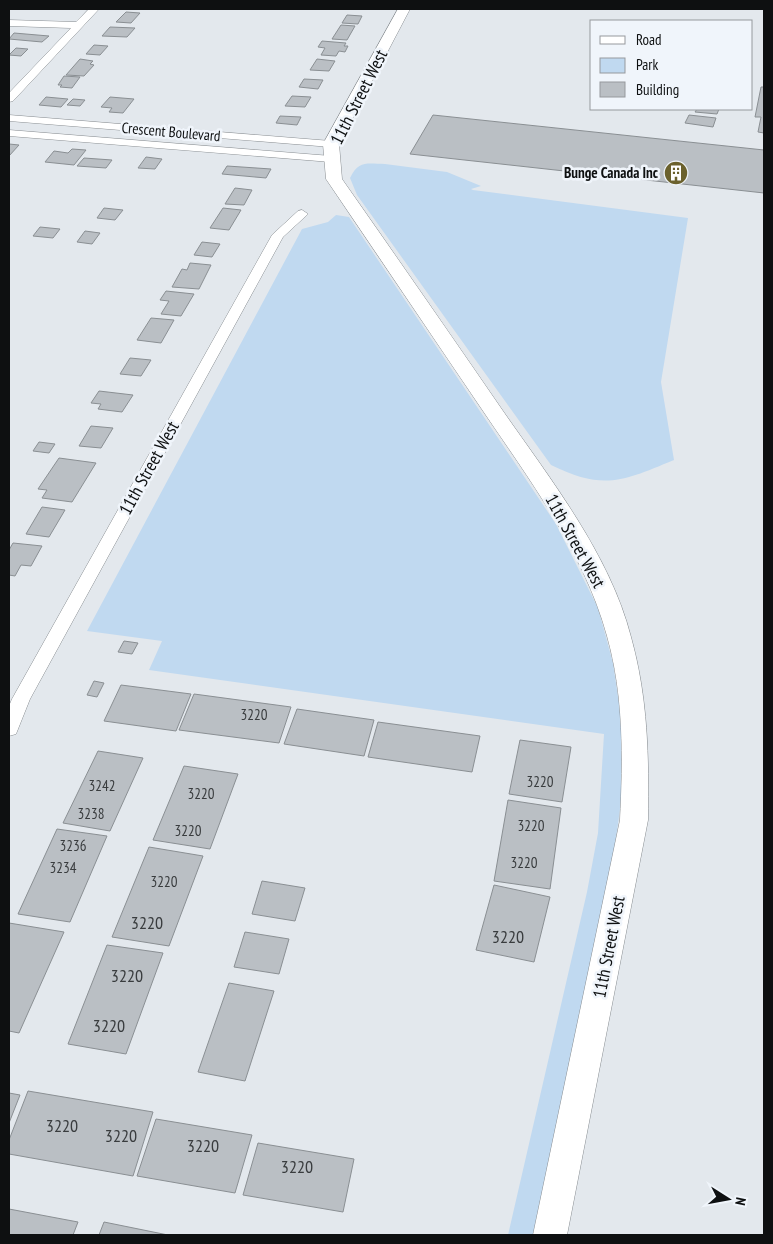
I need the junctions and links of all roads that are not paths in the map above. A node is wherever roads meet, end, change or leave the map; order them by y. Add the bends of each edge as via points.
1 (94, 9) edge
2 (404, 9) edge
3 (9, 23) edge
4 (79, 25) junction
5 (9, 99) edge
6 (9, 118) edge
7 (9, 133) edge
8 (331, 152) junction
9 (302, 214) dead end
10 (15, 698) edge
11 (9, 730) edge
12 (550, 1235) edge

1 - 4 street
2 - 8 main road, 11th Street West
3 - 4 street
4 - 5 street
6 - 8 street, Crescent Boulevard
7 - 8 street, Crescent Boulevard
8 - 12 main road, 11th Street West via 334,179 343,195 552,497 597,576 619,635 632,694 634,820
9 - 10 street, 11th Street West via 278,235
10 - 11 street, 11th Street West

